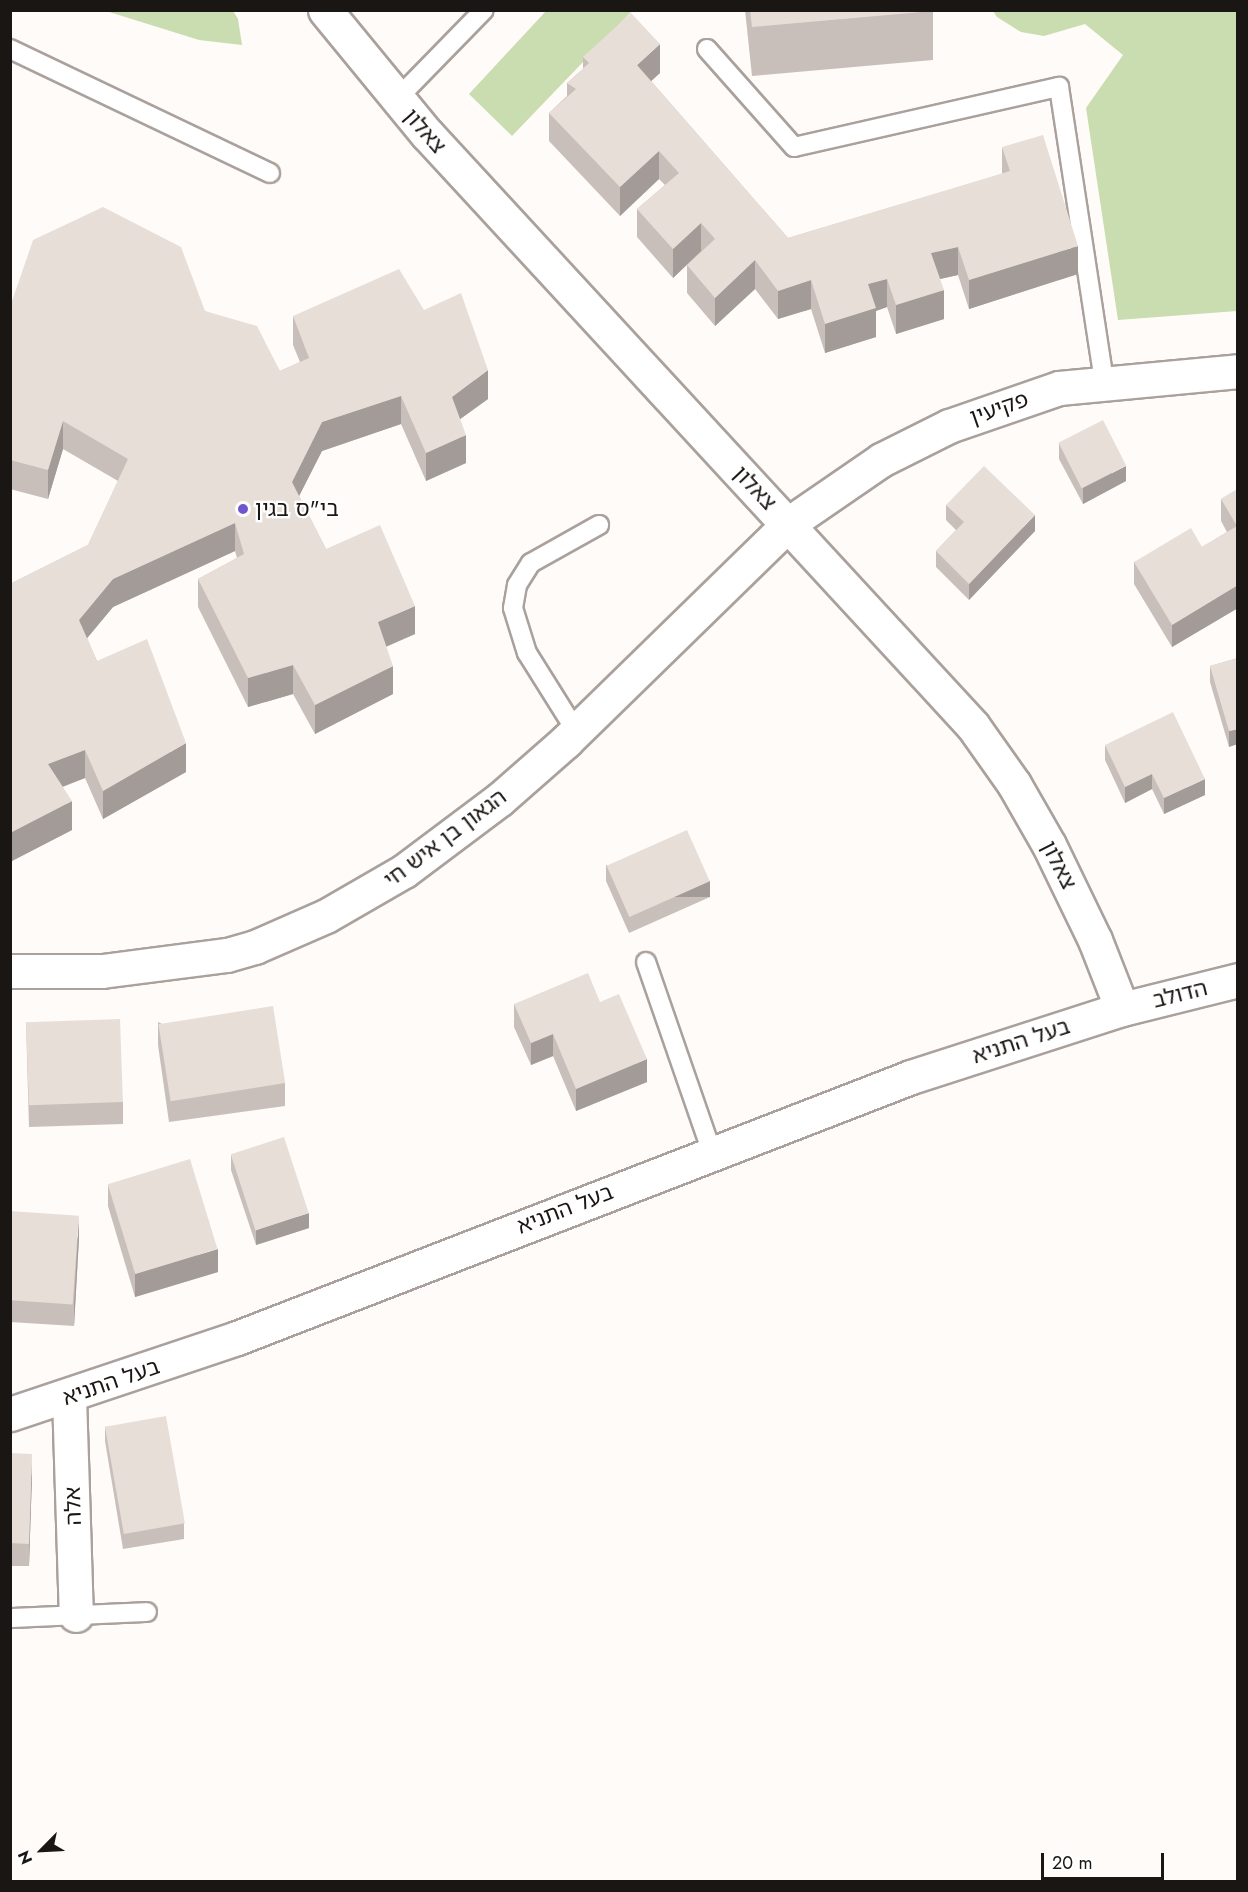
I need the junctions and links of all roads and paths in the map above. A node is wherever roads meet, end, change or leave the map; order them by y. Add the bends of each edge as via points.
1 (325, 10) edge
2 (484, 10) edge
3 (10, 49) edge
4 (706, 49) dead end
5 (397, 99) junction
6 (270, 173) dead end
7 (1238, 371) edge
8 (1104, 382) junction
9 (788, 524) junction
10 (599, 525) dead end
11 (576, 731) junction
12 (646, 962) dead end
13 (10, 971) edge
14 (1238, 980) edge
15 (1122, 1009) junction
16 (712, 1153) junction
17 (69, 1396) junction
18 (10, 1414) edge
19 (147, 1612) dead end
20 (76, 1615) junction
21 (10, 1618) edge

1 - 5 street, צאלון
2 - 5 lane
3 - 6 lane
4 - 8 lane via 794,147 1059,87
5 - 9 street, צאלון
7 - 8 street, פקיעין
8 - 9 street, פקיעין via 1059,388 949,426 880,460
9 - 11 street, הגאון בן איש חי
9 - 15 street, צאלון via 949,698 994,755 1065,876
10 - 11 lane via 531,563 517,585 513,608 527,653
11 - 13 street, הגאון בן איש חי via 500,799 421,860 352,902 255,947 227,955 114,970
12 - 16 lane
14 - 15 street, הדולב
15 - 16 street, בעל התניא via 911,1077
16 - 17 street, בעל התניא via 237,1338
17 - 18 street, בעל התניא
17 - 20 street, אלה
19 - 20 lane
20 - 21 lane

